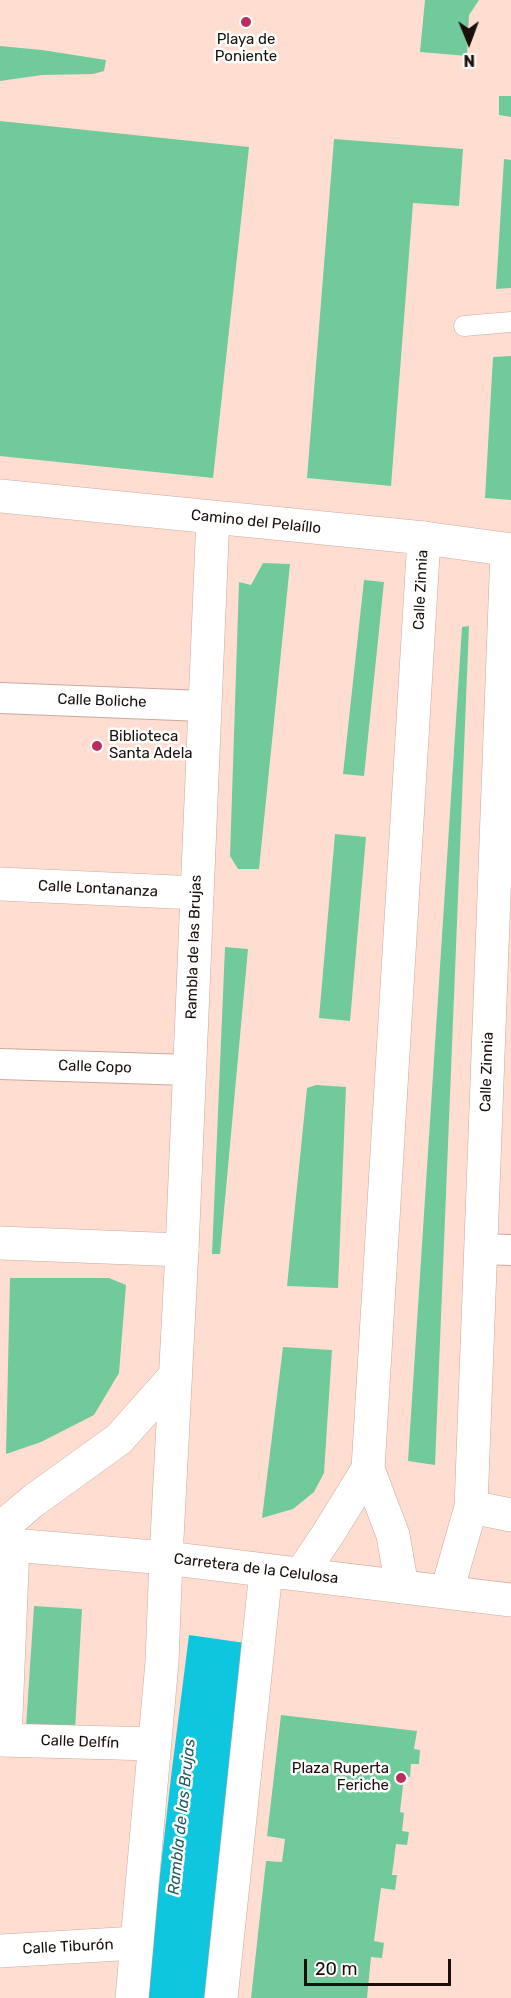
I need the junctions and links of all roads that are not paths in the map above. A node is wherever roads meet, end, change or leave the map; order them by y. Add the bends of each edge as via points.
1 (511, 322) edge
2 (464, 326) dead end
3 (0, 496) edge
4 (213, 517) junction
5 (423, 538) junction
6 (509, 550) edge
7 (0, 698) edge
8 (203, 706) junction
9 (0, 884) edge
10 (197, 893) junction
11 (0, 1064) edge
12 (189, 1070) junction
13 (0, 1243) edge
14 (182, 1250) junction
15 (496, 1250) edge
16 (175, 1376) junction
17 (368, 1468) junction
18 (471, 1507) junction
19 (511, 1515) edge
20 (4, 1539) edge
21 (166, 1558) junction
22 (266, 1571) junction
23 (301, 1574) junction
24 (402, 1587) junction
25 (447, 1591) junction
26 (511, 1600) edge
27 (3, 1740) edge
28 (154, 1744) junction
29 (136, 1943) junction
30 (0, 1951) edge
31 (132, 1998) edge
32 (221, 1998) edge

1 - 2 lane
3 - 4 main road, Camino del Pelaíllo
4 - 5 main road, Camino del Pelaíllo
4 - 8 main road, Rambla de las Brujas
5 - 6 main road, Camino del Pelaíllo
5 - 17 main road, Calle Zinnia
6 - 15 main road, Calle Zinnia
7 - 8 street, Calle Boliche
8 - 10 main road, Rambla de las Brujas
9 - 10 main road, Calle Lontananza
10 - 12 main road, Rambla de las Brujas
11 - 12 street, Calle Copo
12 - 14 main road, Rambla de las Brujas
13 - 14 main road
14 - 16 main road, Rambla de las Brujas
15 - 18 main road, Calle Zinnia
16 - 20 main road via 119,1439 33,1501
16 - 21 main road, Rambla de las Brujas
17 - 23 main road, Calle Zinnia
17 - 24 main road, Calle Zinnia via 393,1535
18 - 19 main road
18 - 25 main road, Calle Zinnia
20 - 21 main road, Carretera de la Celulosa
20 - 27 main road, Calle Delfín
21 - 22 main road, Carretera de la Celulosa
21 - 28 main road, Rambla de las Brujas
22 - 23 main road, Carretera de la Celulosa
22 - 32 main road
23 - 24 main road, Carretera de la Celulosa
24 - 25 main road, Carretera de la Celulosa
25 - 26 main road, Carretera de la Celulosa
27 - 28 main road, Calle Delfín
28 - 29 main road, Rambla de las Brujas
29 - 30 main road, Calle Tiburón
29 - 31 main road, Rambla de las Brujas

